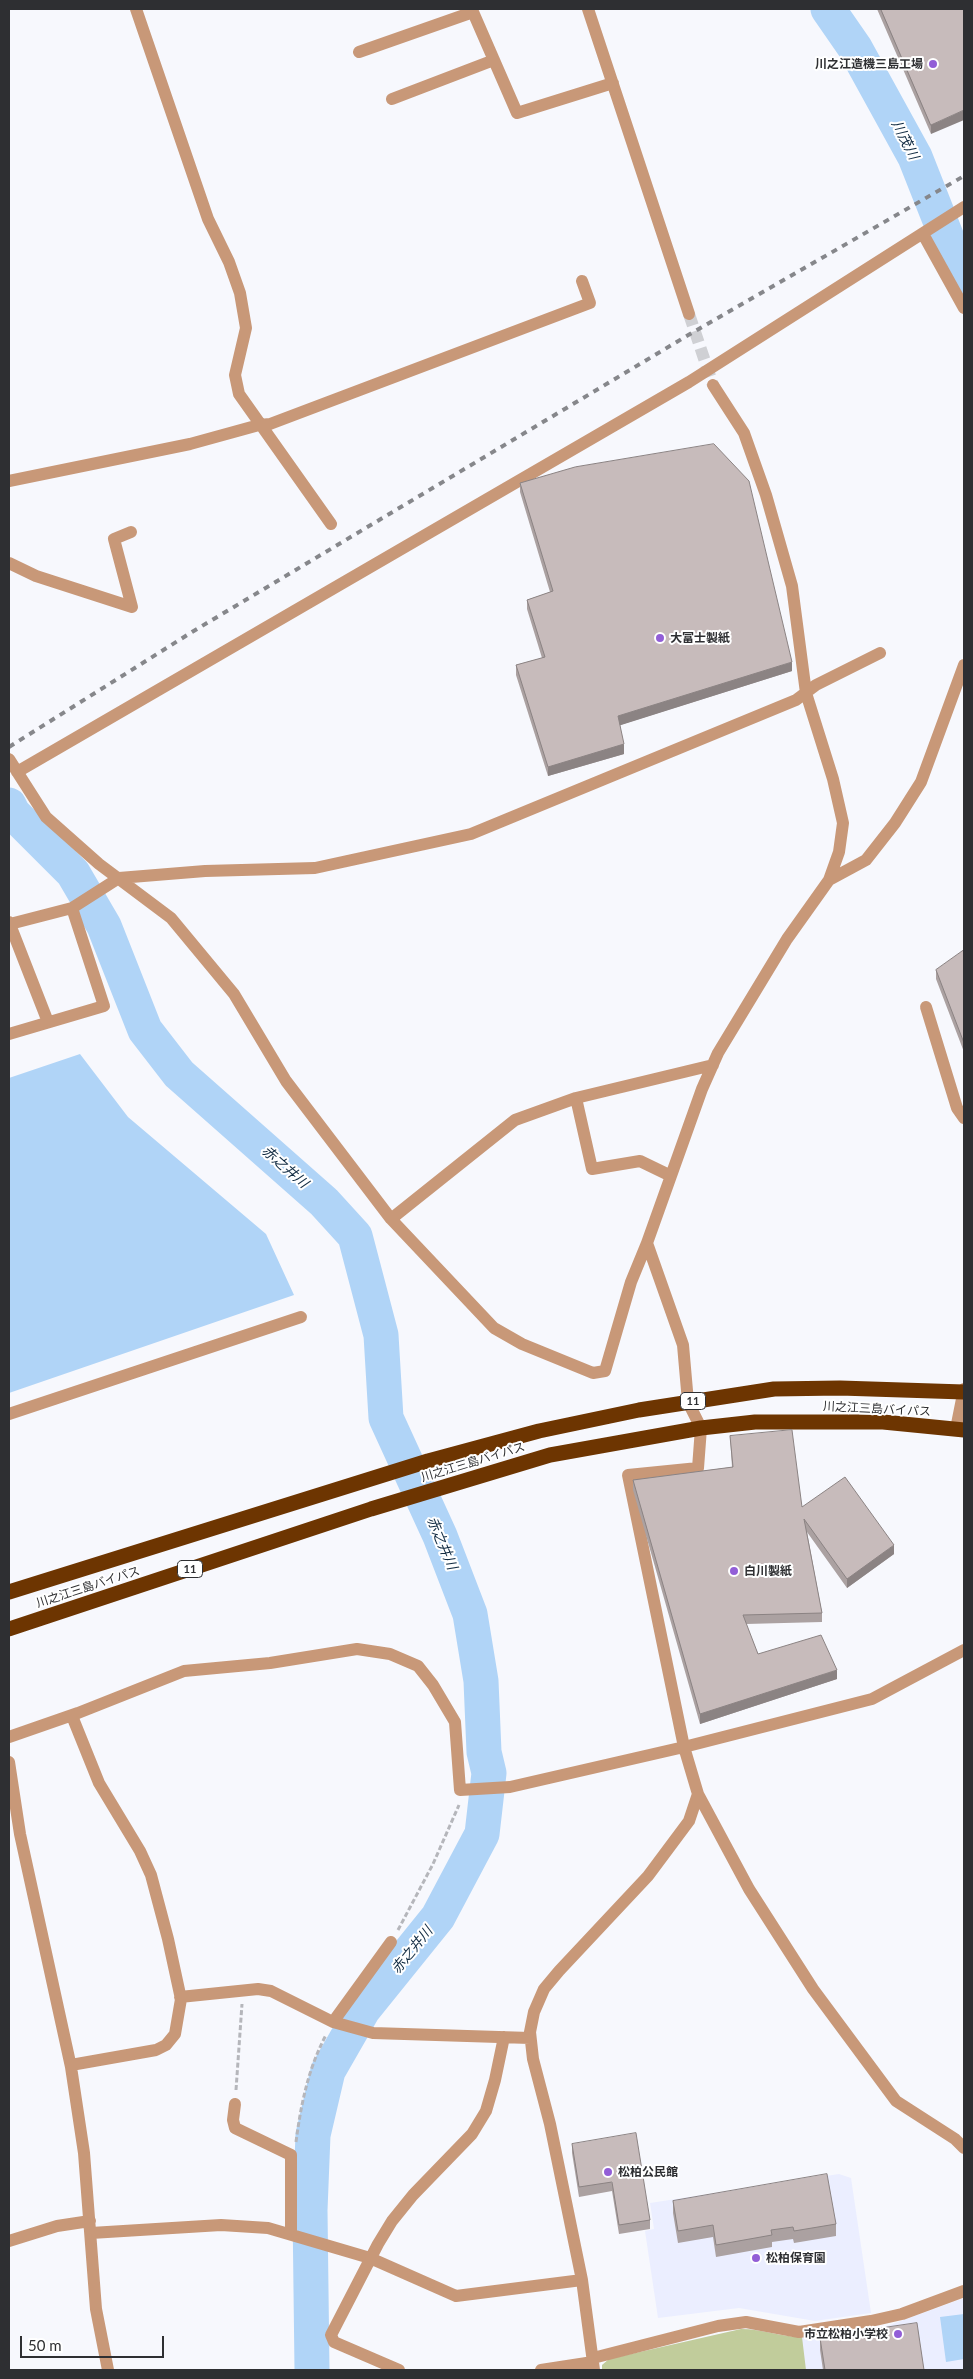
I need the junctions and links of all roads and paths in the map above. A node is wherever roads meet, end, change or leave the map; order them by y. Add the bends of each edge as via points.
1 (136, 9) edge
2 (588, 9) edge
3 (359, 52) dead end
4 (494, 60) junction
5 (612, 83) junction
6 (392, 99) dead end
7 (964, 207) edge
8 (927, 231) junction
9 (582, 281) dead end
10 (964, 308) edge
11 (689, 314) tunnel mouth
12 (713, 386) tunnel mouth
13 (259, 425) junction
14 (9, 481) edge
15 (331, 524) dead end
16 (131, 532) dead end
17 (9, 563) edge
18 (880, 653) dead end
19 (964, 665) edge
20 (806, 693) junction
21 (9, 759) edge
22 (17, 772) junction
23 (119, 878) junction
24 (829, 880) junction
25 (77, 906) junction
26 (10, 923) edge
27 (926, 1007) dead end
28 (48, 1022) junction
29 (9, 1034) edge
30 (712, 1065) junction
31 (576, 1098) junction
32 (964, 1118) edge
33 (671, 1176) junction
34 (391, 1219) junction
35 (647, 1243) junction
36 (300, 1317) dead end
37 (964, 1391) edge
38 (688, 1402) junction
39 (9, 1414) edge
40 (701, 1428) junction
41 (960, 1430) edge
42 (9, 1592) edge
43 (9, 1629) edge
44 (964, 1650) edge
45 (72, 1716) junction
46 (9, 1737) edge
47 (684, 1747) junction
48 (9, 1762) edge
49 (466, 1789) junction
50 (698, 1794) junction
51 (391, 1942) joint
52 (241, 1991) junction
53 (180, 1997) junction
54 (333, 2022) junction
55 (504, 2037) junction
56 (530, 2038) junction
57 (71, 2065) junction
58 (235, 2104) joint
59 (964, 2148) edge
60 (292, 2159) junction
61 (90, 2227) junction
62 (291, 2233) junction
63 (9, 2241) edge
64 (370, 2258) junction
65 (582, 2280) junction
66 (964, 2291) edge
67 (594, 2363) edge
68 (108, 2370) edge
69 (399, 2370) edge
70 (541, 2370) edge

1 - 13 street via 208,219 240,294 246,328 235,375 239,394
2 - 5 street
3 - 4 street via 473,12
4 - 5 street via 517,113
4 - 6 street
5 - 11 street
7 - 8 street
8 - 10 street
8 - 22 street via 688,382
9 - 13 street via 590,303 270,424
12 - 20 street via 744,433 766,495 792,586
13 - 14 street via 190,444
13 - 15 street
16 - 17 street via 114,539 132,607 36,576
18 - 20 street
19 - 24 street via 921,782 866,860
20 - 23 street via 796,700 471,834 315,868 205,871
20 - 24 street via 843,823 839,852
21 - 22 street
22 - 23 street via 46,817
23 - 25 street
23 - 34 street via 171,918 234,994 286,1081
24 - 30 street via 787,939
25 - 26 street
25 - 28 street via 104,1006
26 - 28 street
27 - 32 street via 957,1108
28 - 29 street
30 - 31 street
30 - 33 street
31 - 33 street via 592,1169 640,1161
31 - 34 street via 515,1120
33 - 35 street
34 - 35 street via 494,1328 522,1344 593,1373 605,1371 631,1282
35 - 38 street via 683,1345
36 - 39 street
37 - 38 highway, 川之江三島バイパス / 11 via 774,1389
37 - 41 street
38 - 40 street
38 - 42 highway, 川之江三島バイパス / 11 via 539,1431 428,1461
40 - 41 highway, 川之江三島バイパス / 11 via 755,1422 829,1421 883,1422
40 - 43 highway, 川之江三島バイパス / 11 via 550,1455 370,1509
40 - 47 street via 698,1468 628,1475
44 - 47 street via 872,1699
45 - 46 street
45 - 49 street via 184,1671 270,1663 357,1649 390,1654 418,1666 434,1685 455,1722
45 - 53 street via 99,1784 140,1851 150,1875
47 - 49 street via 510,1787
47 - 50 street
48 - 57 street via 20,1834
49 - 51 path via 406,1918
50 - 56 street via 689,1821 648,1876 544,1989 534,2012
50 - 59 street via 749,1889 813,1989 896,2101
51 - 54 street
52 - 53 street
52 - 54 street via 271,1991
52 - 58 path
53 - 57 street via 175,2034 166,2045 156,2050
54 - 55 street via 373,2033
54 - 60 path via 307,2080
55 - 56 street
55 - 64 street via 486,2111 472,2134 413,2194
56 - 65 street
57 - 61 street via 84,2153
58 - 60 street via 235,2128 291,2155
60 - 62 street
61 - 62 street via 221,2225
61 - 63 street via 56,2226
61 - 68 street via 96,2308
62 - 64 street
64 - 65 street via 456,2296
64 - 69 street via 331,2335 334,2342
65 - 67 street
66 - 67 street via 902,2314 800,2332 746,2322 718,2326
67 - 70 street

